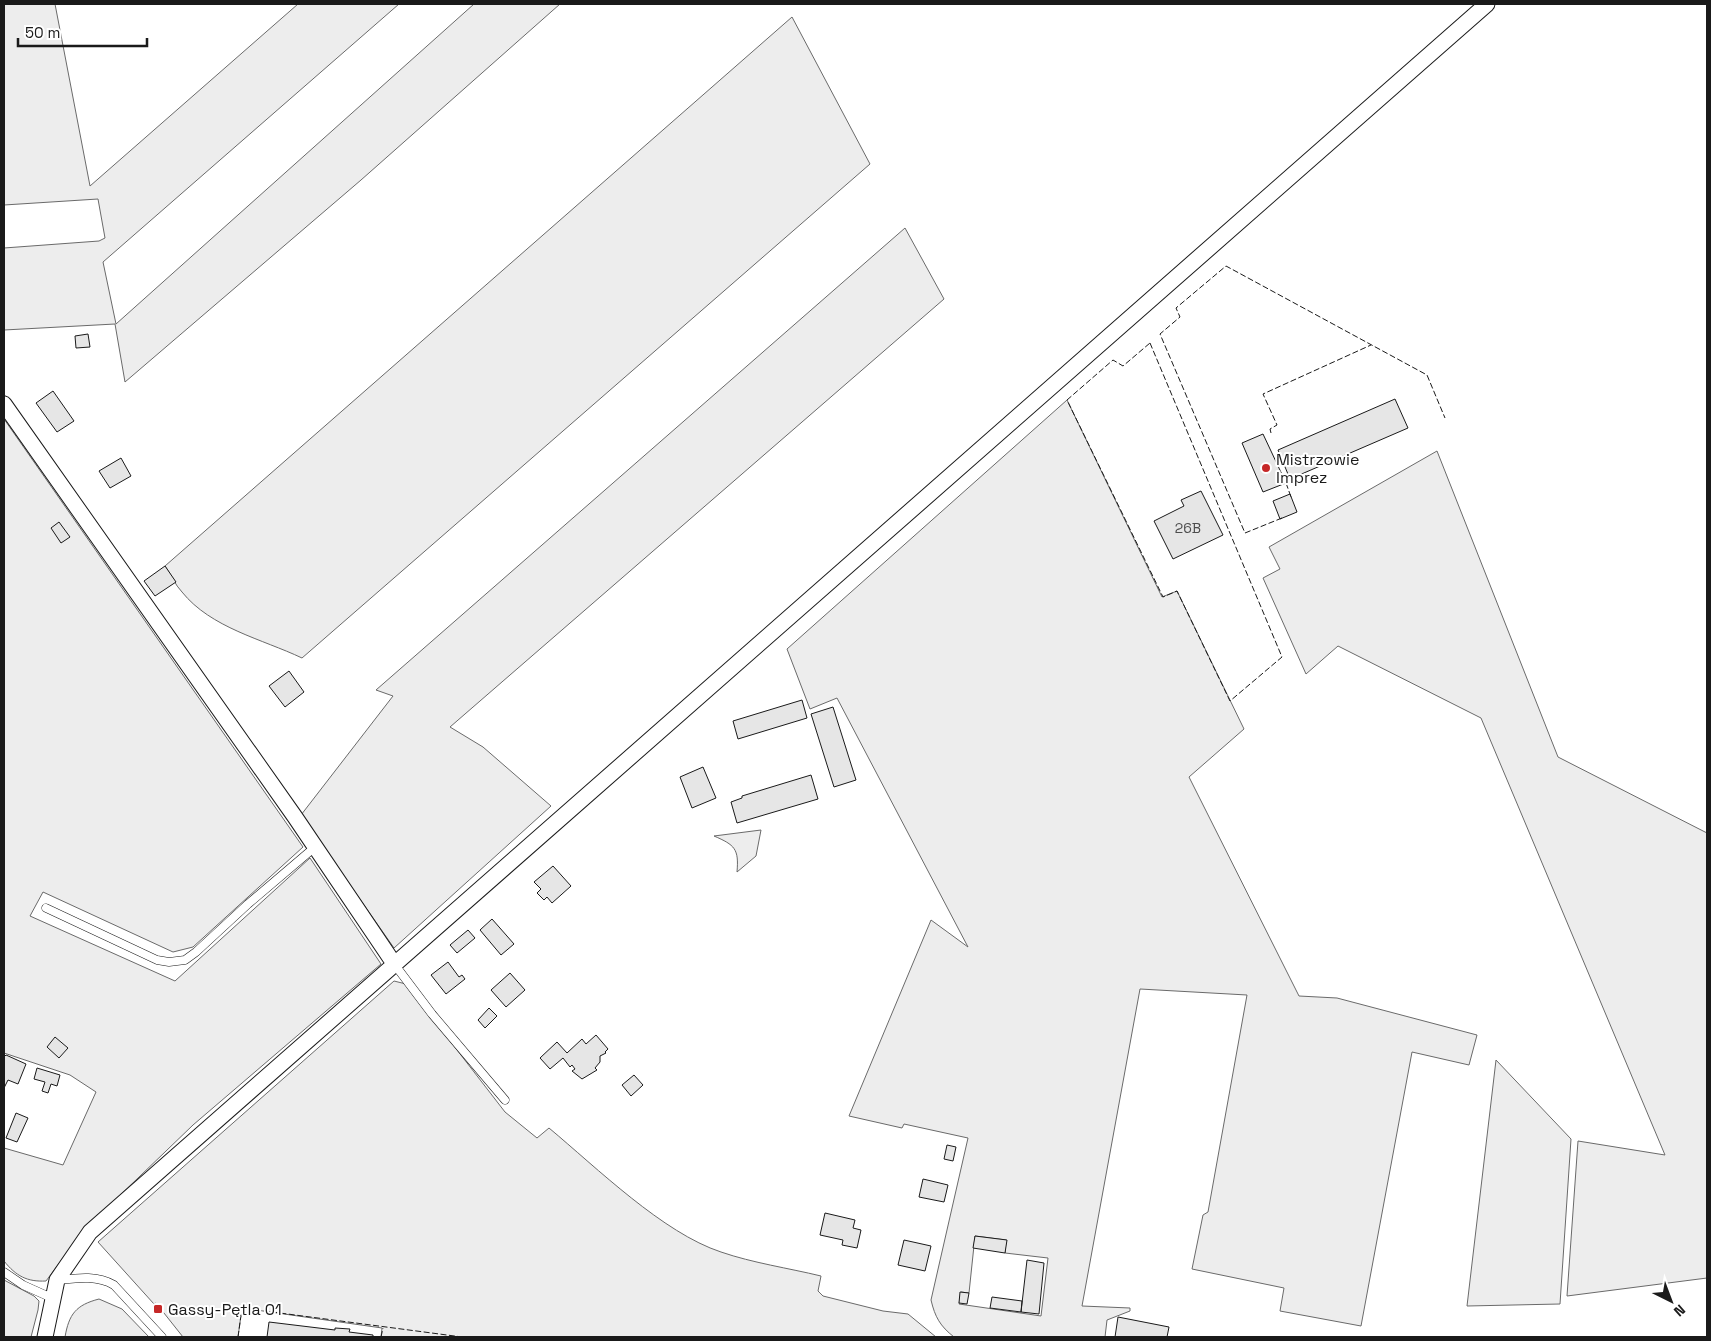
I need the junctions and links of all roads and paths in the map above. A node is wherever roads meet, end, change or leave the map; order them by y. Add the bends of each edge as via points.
1 (1486, 4) edge
2 (4, 404) edge
3 (315, 847) junction
4 (46, 908) dead end
5 (395, 965) junction
6 (506, 1100) dead end
7 (4, 1272) edge
8 (58, 1280) junction
9 (52, 1298) junction
10 (45, 1337) edge
11 (162, 1337) edge

1 - 5 street
2 - 3 street
3 - 4 lane via 185,960 157,960
3 - 5 street
5 - 6 lane via 432,1014
5 - 8 street via 90,1232
7 - 9 lane via 30,1289
8 - 9 street
8 - 11 lane via 106,1280
9 - 10 street

